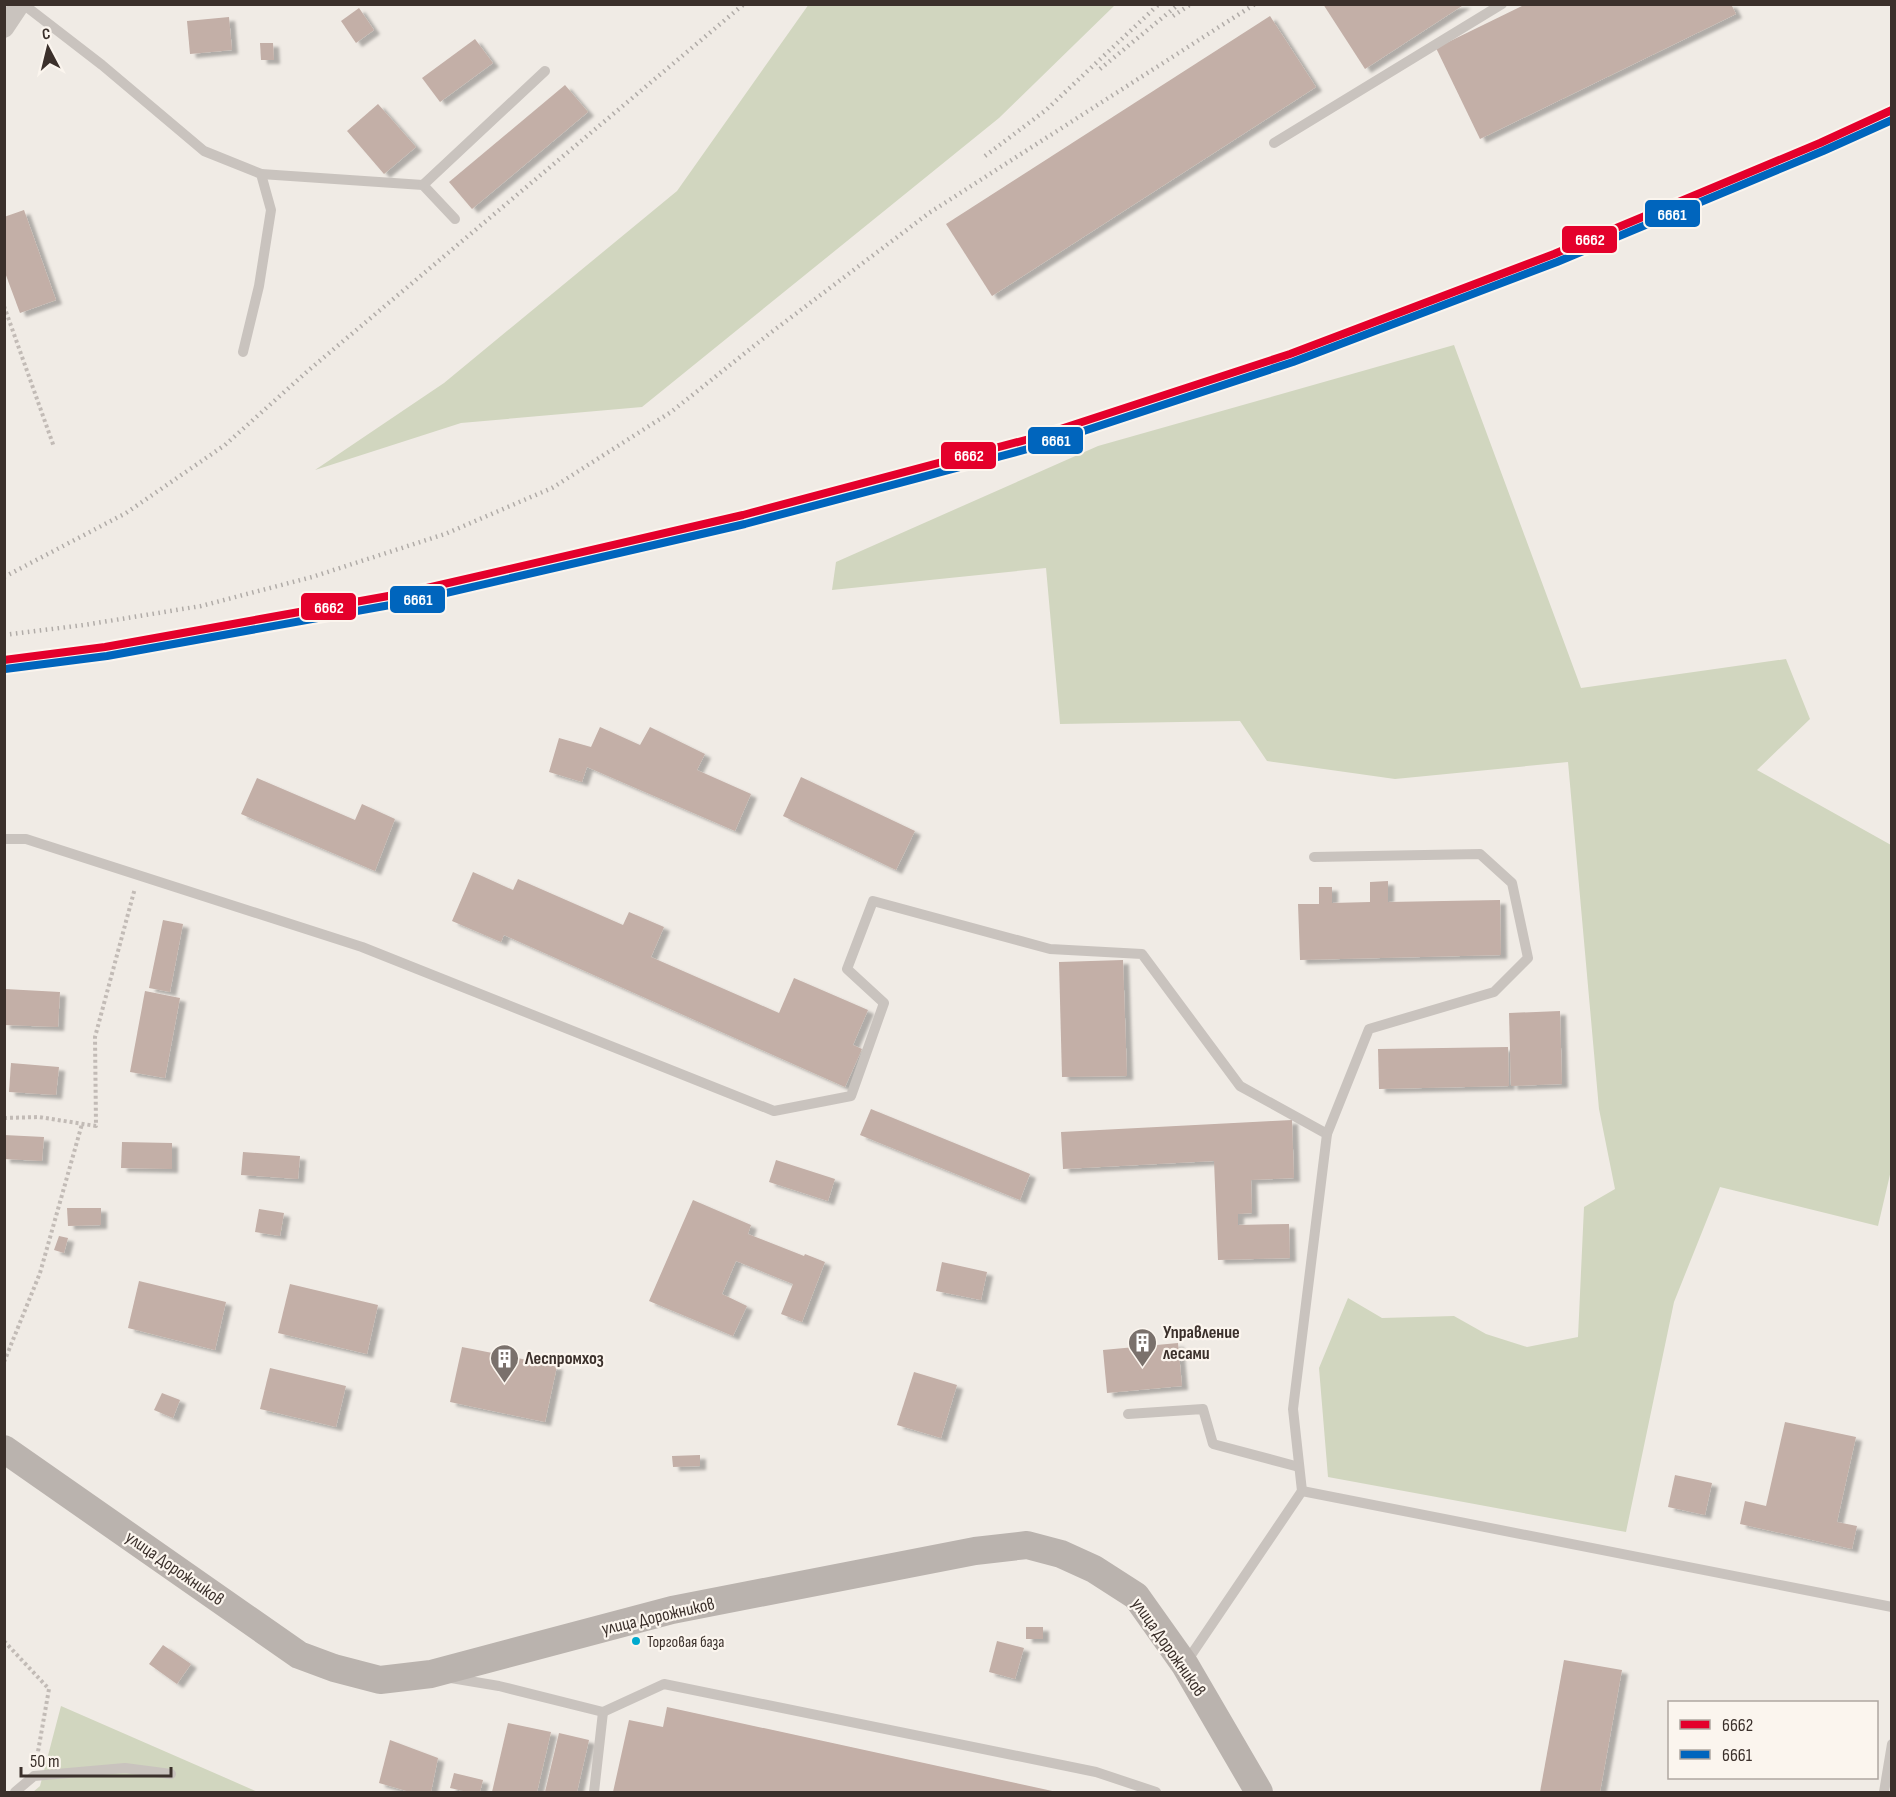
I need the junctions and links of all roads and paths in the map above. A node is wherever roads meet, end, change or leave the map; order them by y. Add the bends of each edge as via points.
1 (22, 4) edge
2 (1502, 4) edge
3 (4, 28) edge
4 (545, 71) dead end
5 (1274, 143) dead end
6 (261, 174) junction
7 (423, 185) junction
8 (454, 219) dead end
9 (4, 306) edge
10 (243, 352) dead end
11 (54, 447) dead end
12 (4, 838) edge
13 (1314, 857) dead end
14 (139, 875) junction
15 (4, 1118) edge
16 (82, 1124) junction
17 (1327, 1134) junction
18 (4, 1362) edge
19 (1128, 1414) dead end
20 (4, 1449) edge
21 (1299, 1467) junction
22 (1302, 1491) junction
23 (1892, 1607) edge
24 (4, 1641) edge
25 (1185, 1665) junction
26 (431, 1674) junction
27 (603, 1712) junction
28 (1892, 1744) edge
29 (171, 1774) dead end
30 (34, 1776) junction
31 (15, 1792) edge
32 (594, 1792) edge
33 (1156, 1792) edge
34 (1259, 1792) edge
35 (1884, 1792) edge

1 - 3 street
1 - 6 lane via 102,65 204,152
2 - 5 lane
4 - 7 lane
6 - 7 lane
6 - 10 lane via 271,210
7 - 8 lane
9 - 11 path
12 - 14 lane via 26,839
13 - 17 lane via 1480,854 1512,883 1528,958 1494,992 1369,1029
14 - 16 path via 95,1037 96,1126
14 - 17 lane via 362,947 774,1111 851,1096 884,1003 847,969 873,901 1050,949 1142,954 1240,1086
15 - 16 path via 39,1117
16 - 18 path via 40,1273
17 - 21 lane via 1293,1409
19 - 21 lane via 1203,1408 1213,1444
20 - 26 street, улица Дорожников via 299,1654 380,1680
21 - 22 lane
22 - 23 lane
22 - 25 lane
24 - 30 path via 49,1689
25 - 26 street, улица Дорожников via 1136,1596 1094,1569 1027,1545 975,1551 672,1610
25 - 34 street, улица Дорожников
26 - 27 lane
27 - 32 lane
27 - 33 lane via 664,1684 1096,1772
28 - 35 lane
29 - 30 lane via 125,1768
30 - 31 lane

